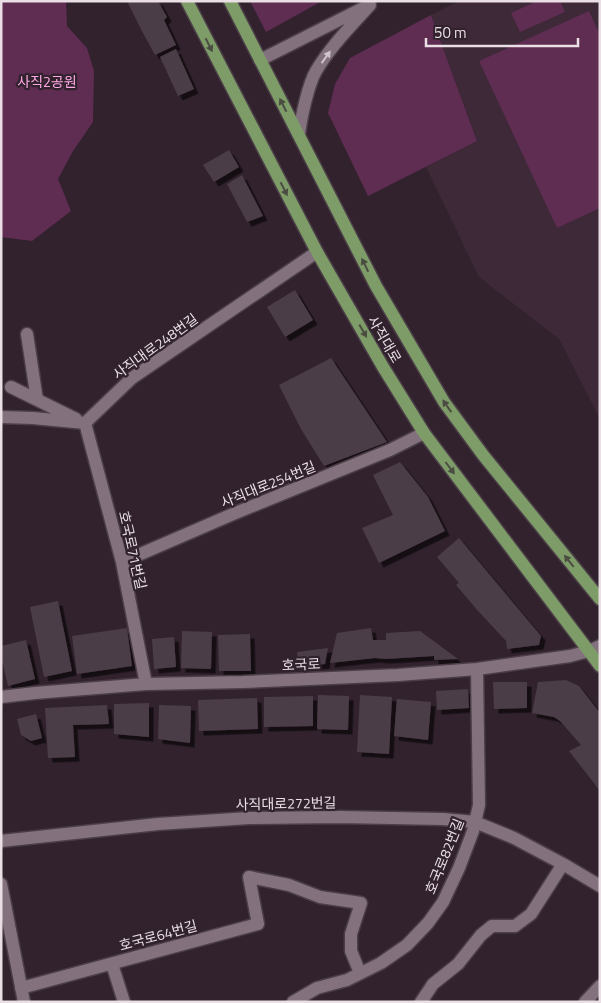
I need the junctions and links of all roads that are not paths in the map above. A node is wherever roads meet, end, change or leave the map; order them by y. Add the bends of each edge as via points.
1 (187, 1) edge
2 (230, 1) edge
3 (373, 3) edge
4 (260, 60) junction
5 (299, 135) junction
6 (317, 252) junction
7 (27, 334) dead end
8 (11, 388) dead end
9 (37, 400) junction
10 (1, 417) edge
11 (86, 423) junction
12 (424, 433) junction
13 (122, 562) junction
14 (600, 599) edge
15 (594, 649) edge
16 (600, 666) edge
17 (477, 668) junction
18 (146, 684) junction
19 (1, 697) edge
20 (475, 822) junction
21 (1, 841) edge
22 (563, 864) junction
23 (1, 884) edge
24 (600, 886) edge
25 (112, 964) junction
26 (360, 973) junction
27 (600, 986) edge
28 (21, 988) junction
29 (24, 1002) edge
30 (124, 1002) edge
31 (293, 1002) edge
32 (421, 1002) edge
33 (585, 1002) edge

1 -> 6 main road, 사직대로
2 - 4 main road, 사직대로
3 - 4 street
5 -> 3 street via 315,72 346,31
5 -> 4 main road, 사직대로
14 -> 5 main road, 사직대로 via 444,402 376,286
6 - 11 street, 사직대로248번길 via 132,378
6 -> 12 main road, 사직대로
7 - 9 street
8 - 9 street
9 - 11 street
10 - 11 street
11 - 13 street, 호국로71번길
12 - 13 street, 사직대로254번길
12 -> 15 main road, 사직대로
13 - 18 street, 호국로71번길
15 - 16 main road, 사직대로
15 - 17 street, 호국로 via 570,656
17 - 18 street, 호국로 via 388,675
17 - 20 street, 호국로82번길 via 478,805
18 - 19 street, 호국로
20 - 21 street, 사직대로272번길 via 340,817 249,818
20 - 22 street, 사직대로272번길
20 - 26 street, 호국로82번길 via 447,894 428,923 407,945
22 - 24 street, 사직대로272번길
22 - 32 street via 531,914 515,926 492,926 458,964 433,984
23 - 28 street
25 - 26 street, 호국로64번길 via 258,924 249,877 289,884 320,897 362,903 351,934 351,951
25 - 28 street, 호국로64번길
25 - 30 street
26 - 31 street, 호국로82번길 via 317,988
27 - 33 street
28 - 29 street

